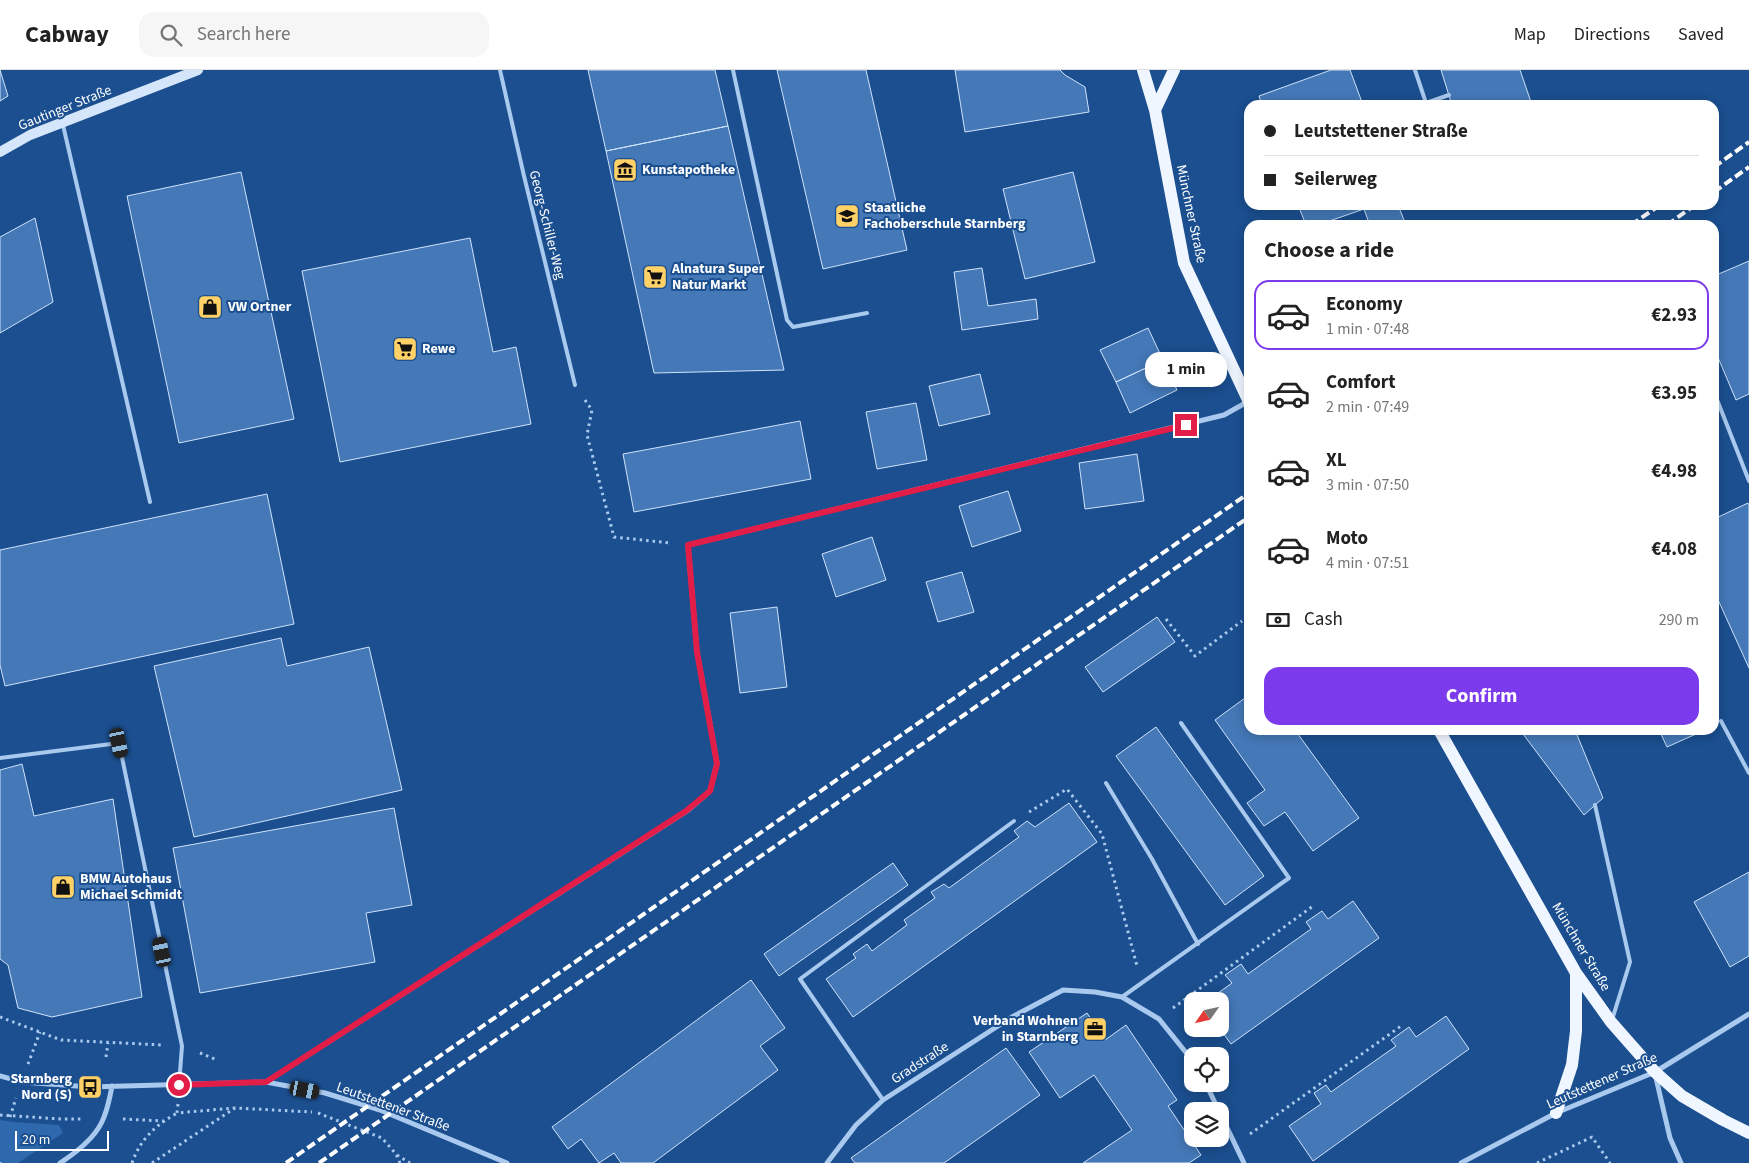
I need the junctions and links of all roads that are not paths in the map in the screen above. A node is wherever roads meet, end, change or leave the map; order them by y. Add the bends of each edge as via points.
1 (198, 70) edge
2 (500, 70) edge
3 (733, 70) edge
4 (1142, 70) edge
5 (1174, 70) edge
6 (1414, 70) edge
7 (1449, 95) dead end
8 (1425, 100) edge
9 (1435, 100) edge
10 (1155, 110) junction
11 (63, 122) junction
12 (0, 152) edge
13 (867, 313) dead end
14 (575, 386) road end
15 (1244, 391) edge
16 (1244, 405) edge
17 (1719, 405) edge
18 (1749, 481) edge
19 (150, 502) dead end
20 (1721, 721) dead end
21 (1181, 723) dead end
22 (1442, 735) edge
23 (0, 758) edge
24 (1749, 773) edge
25 (1106, 783) dead end
26 (1595, 806) dead end
27 (1014, 821) road end
28 (1198, 944) junction
29 (1576, 973) junction
30 (1122, 997) junction
31 (1749, 1014) edge
32 (1612, 1022) junction
33 (1184, 1050) edge
34 (1655, 1072) junction
35 (0, 1076) edge
36 (266, 1082) junction
37 (179, 1085) junction
38 (112, 1086) junction
39 (883, 1100) junction
40 (1556, 1113) junction
41 (1229, 1131) edge
42 (1749, 1133) edge
43 (60, 1163) edge
44 (507, 1163) edge
45 (827, 1163) edge
46 (1244, 1163) edge
47 (1461, 1163) edge
48 (1681, 1163) edge

1 - 11 main road, Gautinger Straße
2 - 14 lane, Georg-Schiller-Weg
3 - 13 lane via 787,320 793,327
4 - 10 main road, Münchner Straße
5 - 10 main road
6 - 8 lane
7 - 9 lane
10 - 15 main road, Münchner Straße via 1184,263
11 - 12 main road, Gautinger Straße
11 - 19 lane
16 - 36 street via 1224,416 688,545 697,652 717,764 710,791 686,811
17 - 18 lane
20 - 24 lane
21 - 28 lane via 1289,878
22 - 29 main road, Münchner Straße
23 - 37 lane via 119,743 182,1046
25 - 28 lane
26 - 32 lane via 1630,962
27 - 39 lane via 800,979
28 - 30 lane
29 - 32 main road, Münchner Straße
29 - 40 main road via 1576,1031 1572,1065
30 - 33 street, Gradstraße via 1159,1019
30 - 39 street, Gradstraße via 1064,990 1012,1017
31 - 34 street, Leutstettener Straße
32 - 34 main road, Münchner Straße
34 - 40 street, Leutstettener Straße
34 - 42 main road, Münchner Straße via 1682,1096
34 - 48 street via 1670,1138
35 - 38 street, Leutstettener Straße via 22,1082
36 - 37 street, Leutstettener Straße
36 - 44 street, Leutstettener Straße via 325,1093 380,1110
37 - 38 street, Leutstettener Straße
38 - 43 street via 104,1119 96,1133
39 - 45 street, Gradstraße via 856,1125
40 - 47 street, Leutstettener Straße
41 - 46 street

